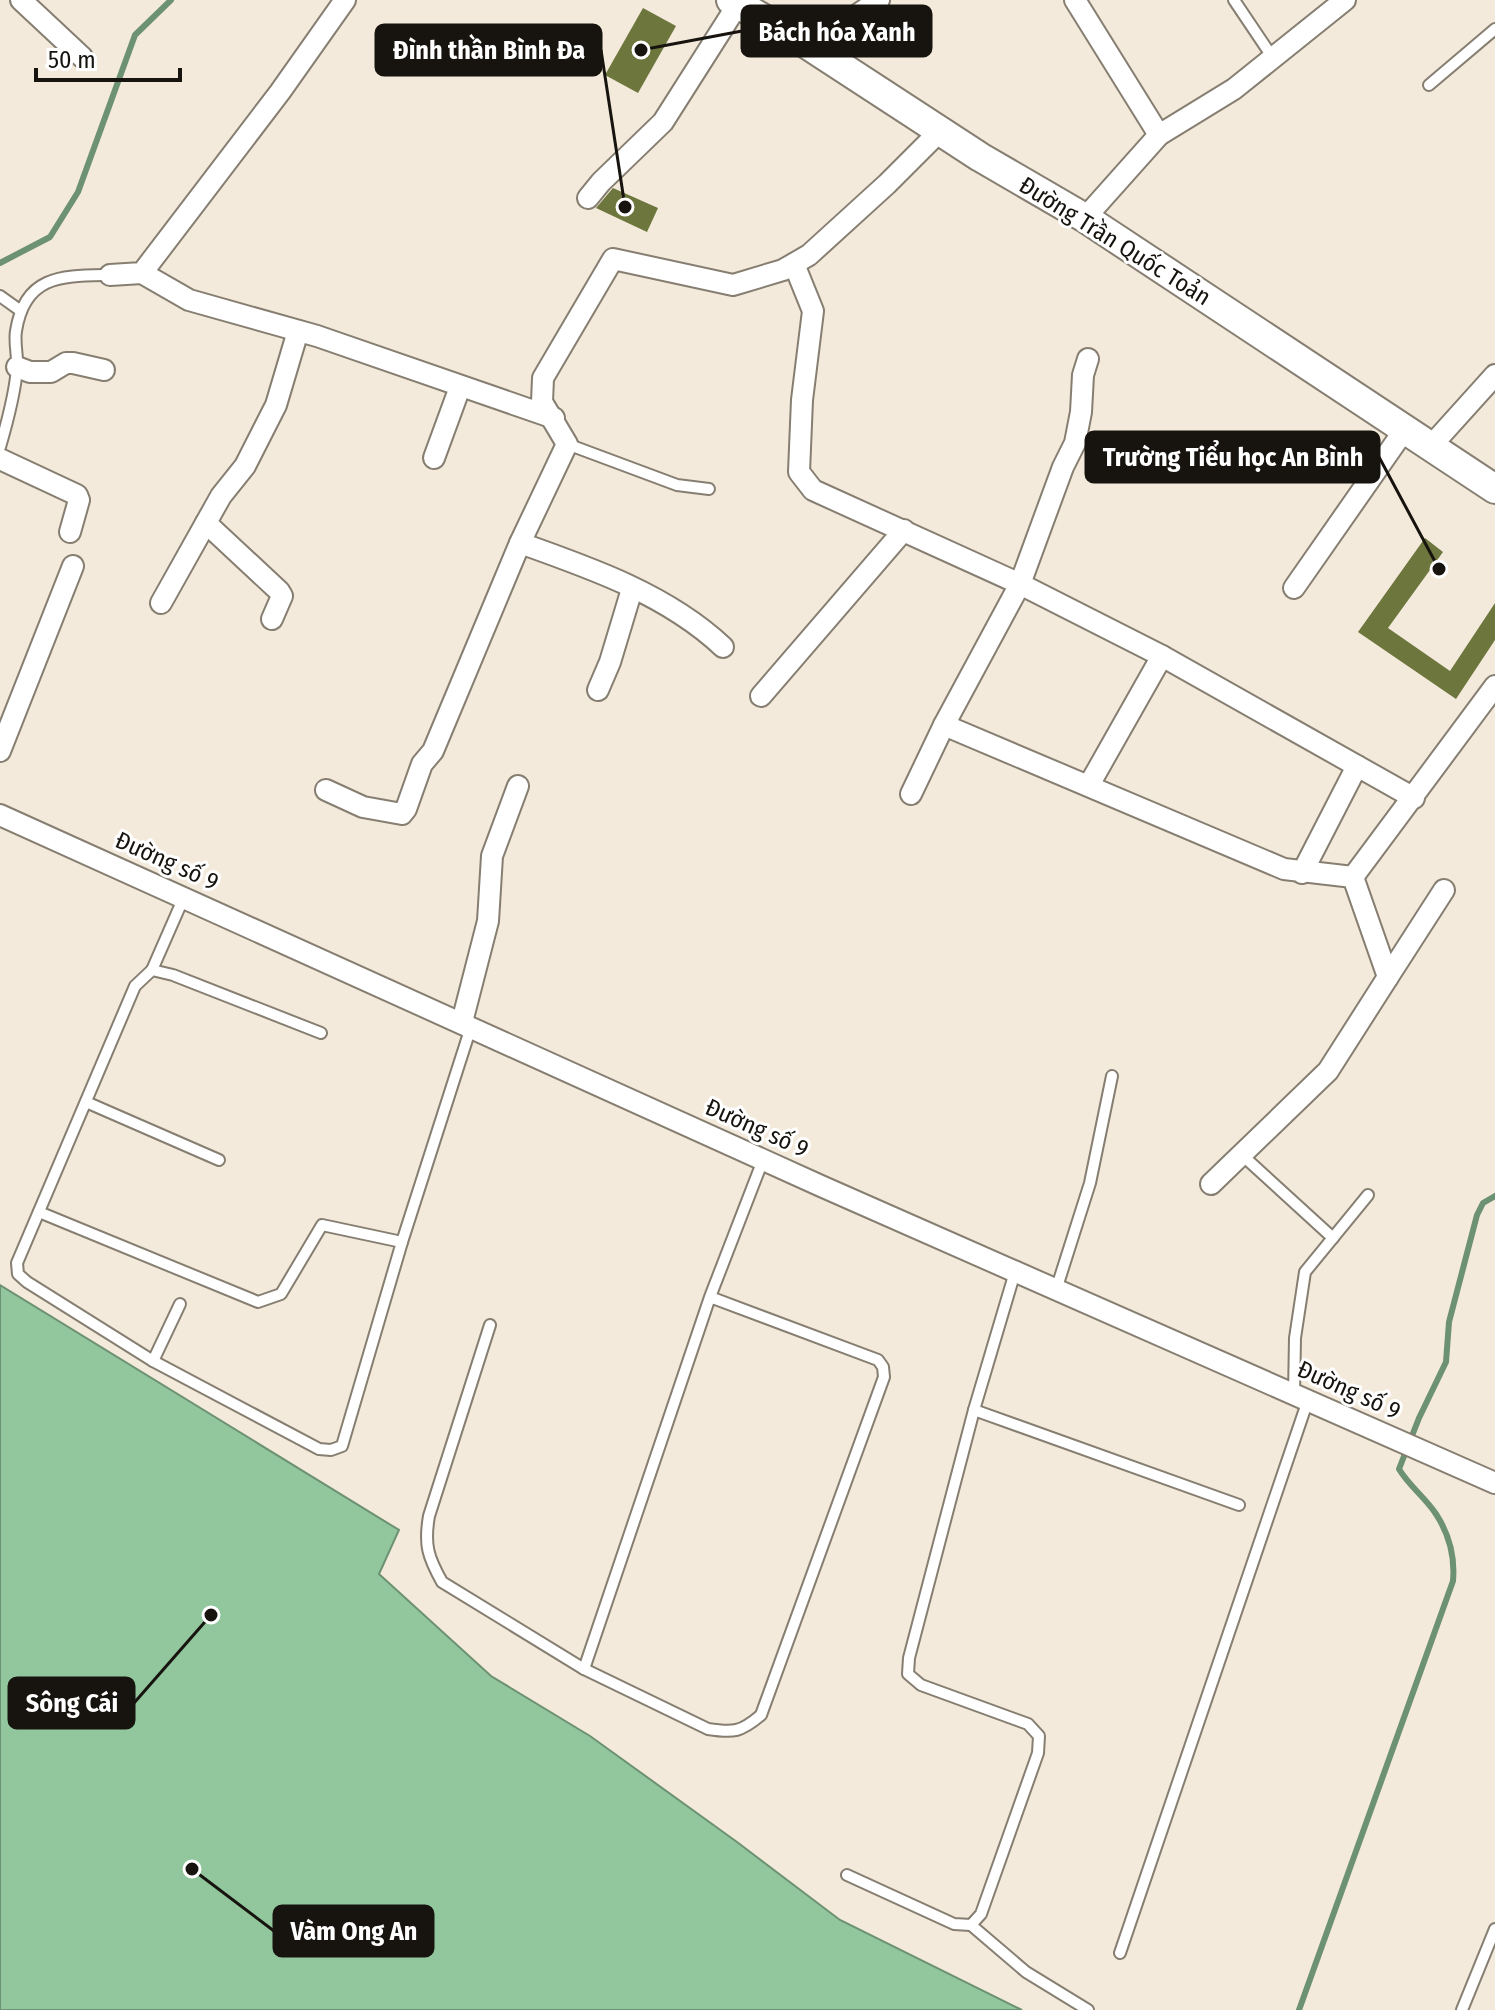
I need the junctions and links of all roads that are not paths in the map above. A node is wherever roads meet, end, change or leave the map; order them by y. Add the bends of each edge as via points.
1 (21, 0) edge
2 (345, 0) edge
3 (1075, 0) edge
4 (1234, 0) edge
5 (1345, 0) edge
6 (734, 2) edge
7 (869, 3) edge
8 (1495, 29) edge
9 (811, 46) junction
10 (82, 57) dead end
11 (1273, 58) junction
12 (1429, 85) dead end
13 (940, 131) junction
14 (1159, 135) junction
15 (588, 198) dead end
16 (1085, 218) junction
17 (794, 264) junction
18 (142, 273) junction
19 (110, 275) joint
20 (0, 296) edge
21 (21, 311) junction
22 (298, 331) junction
23 (1088, 359) dead end
24 (17, 367) junction
25 (104, 370) dead end
26 (1495, 375) edge
27 (460, 387) junction
28 (554, 418) junction
29 (1405, 429) junction
30 (567, 444) junction
31 (1431, 446) junction
32 (0, 447) edge
33 (434, 458) dead end
34 (0, 459) edge
35 (709, 489) dead end
36 (1495, 489) edge
37 (206, 523) junction
38 (904, 530) junction
39 (70, 532) dead end
40 (520, 543) junction
41 (73, 566) dead end
42 (1020, 584) junction
43 (1294, 588) dead end
44 (632, 589) junction
45 (161, 603) dead end
46 (272, 619) dead end
47 (723, 647) dead end
48 (1162, 656) junction
49 (1495, 686) edge
50 (598, 690) dead end
51 (761, 696) dead end
52 (944, 725) junction
53 (0, 751) edge
54 (1357, 766) junction
55 (1089, 785) junction
56 (518, 786) dead end
57 (326, 790) dead end
58 (911, 794) dead end
59 (1414, 798) junction
60 (0, 816) edge
61 (1302, 873) junction
62 (1353, 877) junction
63 (1444, 890) dead end
64 (184, 897) junction
65 (152, 970) junction
66 (1388, 977) junction
67 (466, 1025) junction
68 (321, 1033) dead end
69 (1112, 1076) dead end
70 (86, 1102) junction
71 (1241, 1154) junction
72 (219, 1160) dead end
73 (763, 1160) junction
74 (1211, 1184) dead end
75 (1368, 1195) dead end
76 (39, 1212) junction
77 (1333, 1238) junction
78 (402, 1242) junction
79 (1015, 1272) junction
80 (1056, 1290) junction
81 (710, 1297) junction
82 (180, 1304) dead end
83 (490, 1325) dead end
84 (153, 1361) junction
85 (1301, 1397) junction
86 (974, 1410) junction
87 (1495, 1483) edge
88 (1239, 1505) dead end
89 (584, 1669) junction
90 (847, 1875) dead end
91 (971, 1925) junction
92 (1495, 1929) edge
93 (1120, 1953) dead end
94 (1088, 2010) edge
95 (1462, 2010) edge

1 - 10 street
2 - 18 street
3 - 14 street
4 - 11 lane
5 - 11 street
6 - 9 main road, Đường Trần Quốc Toản
6 - 15 street via 663,122
7 - 9 street
8 - 12 lane
9 - 13 main road, Đường Trần Quốc Toản
11 - 14 street
13 - 16 main road, Đường Trần Quốc Toản
13 - 17 street
14 - 16 street
16 - 29 main road, Đường Trần Quốc Toản
17 - 28 street via 733,285 613,259 543,378 542,402
17 - 38 street via 813,311 799,472 813,490
18 - 19 street
18 - 22 street via 189,300
19 - 21 lane via 47,281 32,291
20 - 21 lane
21 - 24 lane
22 - 27 street
22 - 37 street via 276,405 245,466
23 - 42 street via 1075,443
24 - 25 street via 51,372 73,363
24 - 32 lane
26 - 31 street
27 - 28 street
27 - 33 street
28 - 30 street
29 - 31 main road, Đường Trần Quốc Toản
29 - 43 street
30 - 35 lane via 677,485
30 - 40 street
31 - 36 main road, Đường Trần Quốc Toản
34 - 39 street via 77,495
37 - 45 street
37 - 46 street via 279,591 282,596
38 - 42 street
38 - 51 street
40 - 44 street
40 - 57 street via 406,809 402,814 363,807
41 - 53 street
42 - 48 street
42 - 52 street
44 - 47 street via 694,621
44 - 50 street
48 - 54 street
48 - 55 street
49 - 59 street
52 - 55 street
52 - 58 street
54 - 59 street
54 - 61 street
55 - 61 street
56 - 67 street via 492,856 488,921
59 - 62 street
60 - 64 street, Đường số 9
61 - 62 street
62 - 66 street
63 - 66 street
64 - 65 lane
64 - 67 street, Đường số 9
65 - 68 lane
65 - 70 lane via 135,986
66 - 71 street via 1328,1071
67 - 73 street, Đường số 9
67 - 78 lane
69 - 80 lane via 1090,1183
70 - 72 lane
70 - 76 lane
71 - 74 street
71 - 77 lane
73 - 79 street, Đường số 9
73 - 81 lane
75 - 77 lane
76 - 78 lane via 258,1302 281,1294 322,1225
76 - 84 lane via 17,1263 18,1274
77 - 85 lane via 1305,1272 1295,1338
78 - 84 lane via 342,1446 319,1449
79 - 80 street, Đường số 9
79 - 86 lane
80 - 85 street, Đường số 9
81 - 89 lane
81 - 89 lane via 878,1360 884,1377 761,1715 731,1732 708,1729
82 - 84 lane
83 - 89 lane via 429,1516 425,1538 430,1561 442,1582
85 - 87 street, Đường số 9
85 - 93 lane
86 - 88 lane
86 - 91 lane via 908,1674 921,1685 1028,1724 1039,1736 1038,1753 981,1914
90 - 91 lane via 954,1924
91 - 94 lane via 1026,1972
92 - 95 lane

